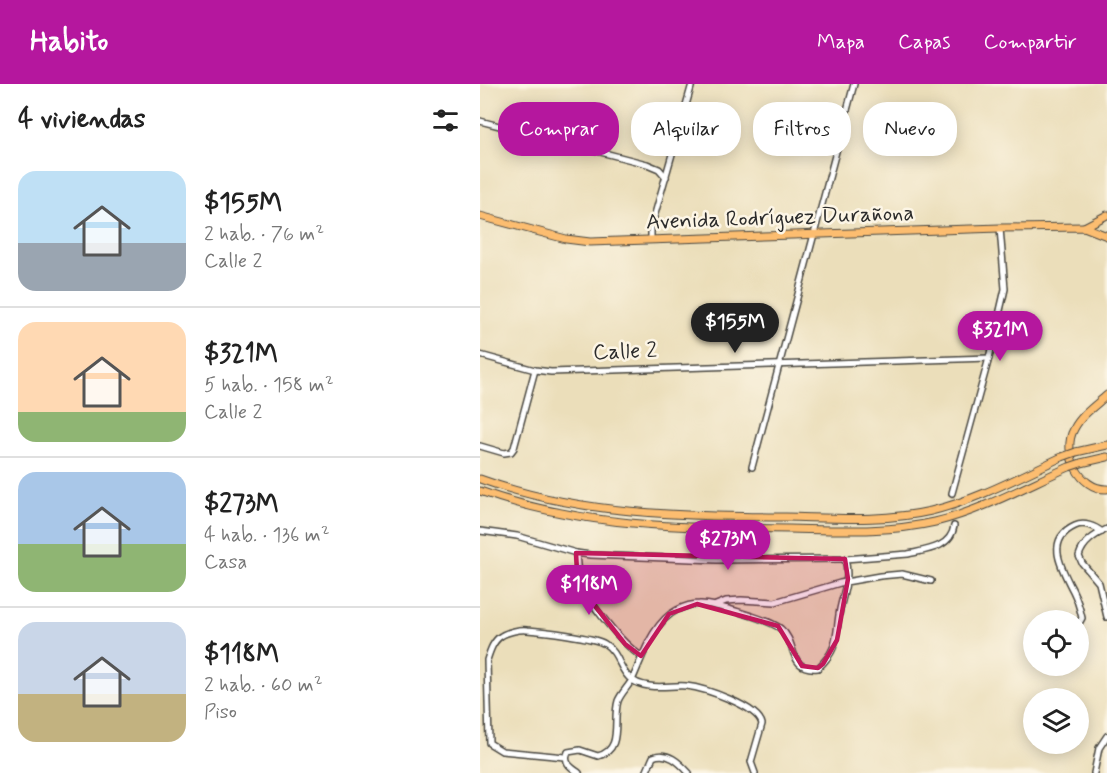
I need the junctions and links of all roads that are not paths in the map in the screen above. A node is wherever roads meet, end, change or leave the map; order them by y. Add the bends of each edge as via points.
1 (692, 84) edge
2 (854, 84) edge
3 (480, 121) edge
4 (666, 177) junction
5 (1107, 215) edge
6 (480, 216) edge
7 (1084, 227) junction
8 (1000, 228) junction
9 (814, 234) junction
10 (1107, 236) edge
11 (651, 240) junction
12 (480, 355) edge
13 (989, 358) junction
14 (779, 365) junction
15 (536, 370) junction
16 (1107, 395) edge
17 (1107, 445) edge
18 (480, 446) edge
19 (1107, 457) edge
20 (752, 467) dead end
21 (480, 479) edge
22 (1107, 489) edge
23 (480, 491) edge
24 (952, 493) tunnel mouth
25 (954, 526) dead end
26 (480, 531) edge
27 (1105, 531) edge
28 (576, 553) junction
29 (845, 559) junction
30 (932, 581) dead end
31 (848, 582) junction
32 (715, 606) junction
33 (1080, 610) edge
34 (1107, 617) edge
35 (641, 656) junction
36 (632, 680) junction
37 (1107, 736) edge
38 (565, 758) junction
39 (1096, 772) edge
40 (579, 773) edge
41 (646, 773) edge
42 (689, 773) edge
43 (755, 773) edge

1 - 4 street
2 - 9 street
3 - 4 street via 647,164
4 - 11 street
5 - 7 main road
6 - 11 main road, Avenida Rodríguez Durañona via 574,241
7 - 8 main road, Avenida Rodríguez Durañona
7 - 10 main road
8 - 9 main road, Avenida Rodríguez Durañona
8 - 13 street via 1005,289
9 - 11 main road, Avenida Rodríguez Durañona
9 - 14 street
12 - 15 street, Calle 2
13 - 14 street, Calle 2
13 - 24 street
14 - 15 street, Calle 2
14 - 20 street
15 - 18 street via 514,448 504,453
16 - 22 main road via 1078,422 1070,444 1081,477 1090,485
17 - 21 main road, bridge via 1062,457 956,504 880,518 717,516 606,509 553,500
19 - 23 main road, bridge via 1069,467 951,517 880,530 617,522 548,511
25 - 29 street via 947,541 934,547 908,554
26 - 28 street via 517,536
27 - 33 street via 1076,525 1064,533 1057,548
27 - 34 street via 1084,545 1079,559 1099,583
28 - 29 street via 717,560
28 - 35 street via 577,571 588,596 625,644
29 - 31 street
30 - 31 street via 902,573
31 - 32 street via 776,602 741,600
31 - 32 street via 835,646 818,668 810,669 796,660 787,635 778,626
32 - 35 street via 698,604 669,614
35 - 36 street
36 - 38 street via 618,702 610,751 598,756 572,750
36 - 38 street via 610,648 597,640 525,630 501,636 495,642 487,660 489,743 502,751
36 - 43 street via 647,686 702,689 757,714 762,724 751,762
37 - 39 street via 1099,748
38 - 40 street
41 - 42 street via 653,757 660,754 681,764

